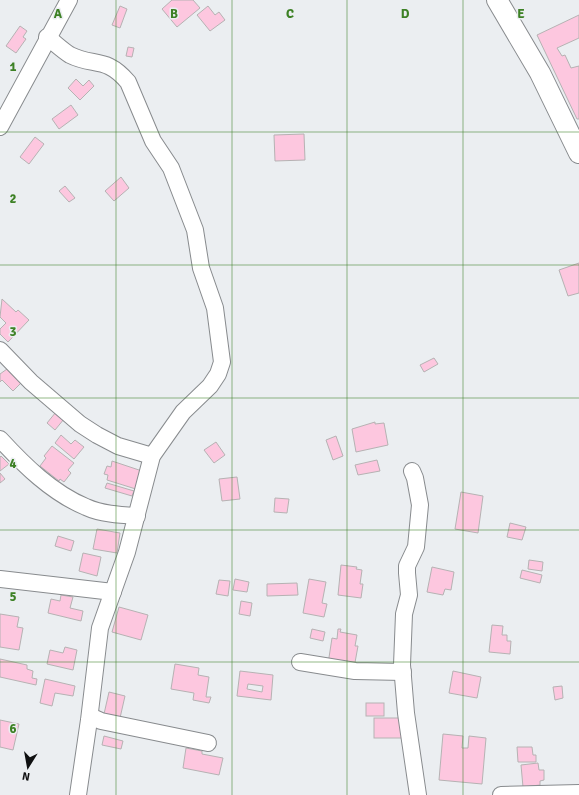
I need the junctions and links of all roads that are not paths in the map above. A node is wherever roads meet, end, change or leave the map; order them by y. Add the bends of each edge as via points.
1 (70, 0) edge
2 (497, 0) edge
3 (48, 37) junction
4 (0, 127) edge
5 (579, 153) edge
6 (0, 350) edge
7 (0, 439) edge
8 (152, 456) junction
9 (412, 471) dead end
10 (137, 516) junction
11 (0, 580) edge
12 (113, 592) junction
13 (300, 662) dead end
14 (403, 672) junction
15 (90, 716) junction
16 (208, 743) dead end
17 (579, 793) edge
18 (78, 795) edge
19 (418, 795) edge
20 (501, 795) edge

1 - 3 street
2 - 5 street via 540,73
3 - 4 street
3 - 8 street via 69,54 108,65 128,82 153,141 171,168 185,203 195,230 201,268 215,308 222,351 218,374 210,386 183,412
6 - 8 street via 31,382 80,424 118,446
7 - 10 street via 66,498 87,508
8 - 10 street
9 - 14 street via 420,505 416,548 407,566 408,595 404,614
10 - 12 street
11 - 12 street
12 - 15 street via 100,628
13 - 14 street via 355,671
14 - 19 street
15 - 16 street via 100,721
15 - 18 street
17 - 20 street

